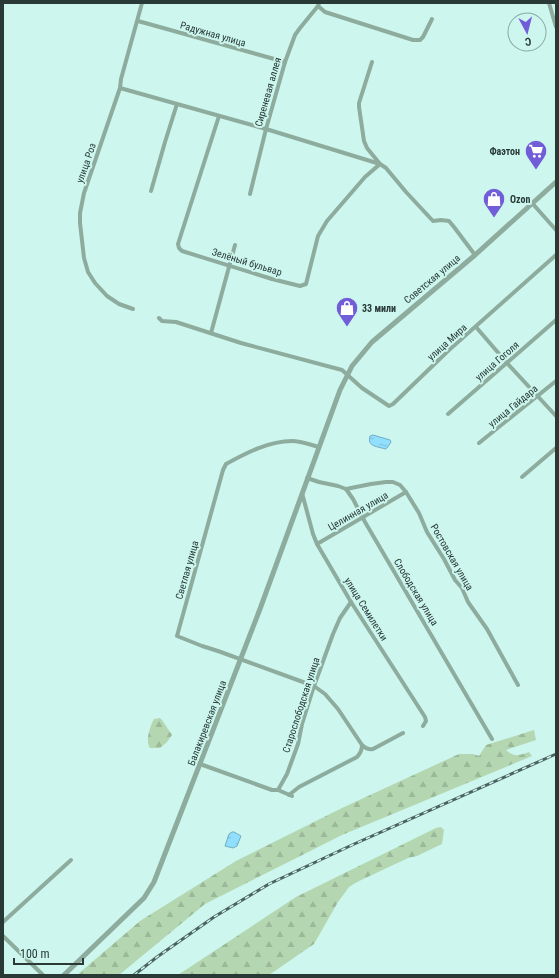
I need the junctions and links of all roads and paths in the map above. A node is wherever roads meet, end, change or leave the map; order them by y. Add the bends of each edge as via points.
1 (142, 3) edge
2 (549, 3) edge
3 (319, 4) edge
4 (432, 19) dead end
5 (138, 21) junction
6 (556, 27) edge
7 (285, 62) junction
8 (372, 62) dead end
9 (120, 88) junction
10 (176, 104) junction
11 (219, 116) junction
12 (266, 129) junction
13 (380, 164) junction
14 (556, 182) edge
15 (151, 191) dead end
16 (250, 194) dead end
17 (532, 203) junction
18 (556, 230) edge
19 (235, 245) dead end
20 (474, 255) junction
21 (556, 256) edge
22 (229, 265) junction
23 (133, 309) dead end
24 (159, 318) dead end
25 (556, 320) edge
26 (476, 327) junction
27 (211, 333) junction
28 (507, 363) junction
29 (347, 374) junction
30 (556, 381) edge
31 (538, 396) junction
32 (448, 414) dead end
33 (556, 416) edge
34 (479, 443) dead end
35 (319, 447) junction
36 (556, 448) edge
37 (522, 477) dead end
38 (307, 478) junction
39 (346, 490) junction
40 (406, 492) junction
41 (302, 493) junction
42 (362, 517) junction
43 (317, 544) junction
44 (351, 602) junction
45 (241, 659) junction
46 (518, 685) dead end
47 (314, 686) junction
48 (423, 726) dead end
49 (403, 733) dead end
50 (492, 739) dead end
51 (362, 745) junction
52 (200, 764) junction
53 (278, 790) junction
54 (71, 860) dead end
55 (3, 922) edge
56 (3, 936) edge
57 (43, 975) edge
58 (64, 975) edge

1 - 5 street, улица Роз
2 - 6 street
3 - 4 street via 325,12 413,40 423,38
3 - 7 street, Сиреневая аллея via 295,35
5 - 7 street, Радужная улица
5 - 9 street, улица Роз
7 - 12 street, Сиреневая аллея
8 - 13 street via 359,107 364,141
9 - 10 street
9 - 23 street, улица Роз via 84,193 80,223 88,272 107,296
10 - 11 street
10 - 15 street
11 - 12 street
11 - 22 street, Зелёный бульвар via 178,244 182,251
12 - 13 street
12 - 16 street, Сиреневая аллея
13 - 20 street via 434,221 449,221
13 - 22 street, Зелёный бульвар via 365,177 327,221 318,236 306,284 300,286
14 - 17 street, Советская улица
17 - 18 street
17 - 20 street, Советская улица
19 - 22 street
20 - 29 street, Советская улица via 372,342
21 - 26 street, улица Мира
22 - 27 street
24 - 27 street via 162,321 176,322
25 - 28 street, улица Гоголя
26 - 28 street
26 - 29 street, улица Мира via 389,406 362,388
27 - 29 street via 342,370
28 - 31 street
28 - 32 street, улица Гоголя
29 - 35 street, Советская улица
30 - 31 street, улица Гайдара
31 - 33 street
31 - 34 street, улица Гайдара
35 - 38 street, Балакиревская улица
35 - 45 street, Светлая улица via 294,441 278,442 261,447 226,464 223,470 177,636
36 - 37 street
38 - 39 street
38 - 41 street, Балакиревская улица
39 - 40 street, Ростовская улица via 393,482
39 - 42 street, Слободская улица
40 - 42 street, Целинная улица
40 - 46 street, Ростовская улица
41 - 43 street, улица Семилетки
41 - 45 street, Балакиревская улица
42 - 43 street, Целинная улица
42 - 50 street, Слободская улица
43 - 44 street, улица Семилетки
44 - 47 street, Старослободская улица via 340,618
44 - 48 street, улица Семилетки via 425,717
45 - 47 street, Светлая улица
45 - 52 street, Балакиревская улица
47 - 51 street, Светлая улица via 338,709
47 - 53 street, Старослободская улица via 298,744
49 - 51 street via 373,749 369,750
51 - 53 street via 357,757 299,786 291,796
52 - 53 street
52 - 58 street, Балакиревская улица via 154,882 144,898
54 - 55 street
56 - 57 street

